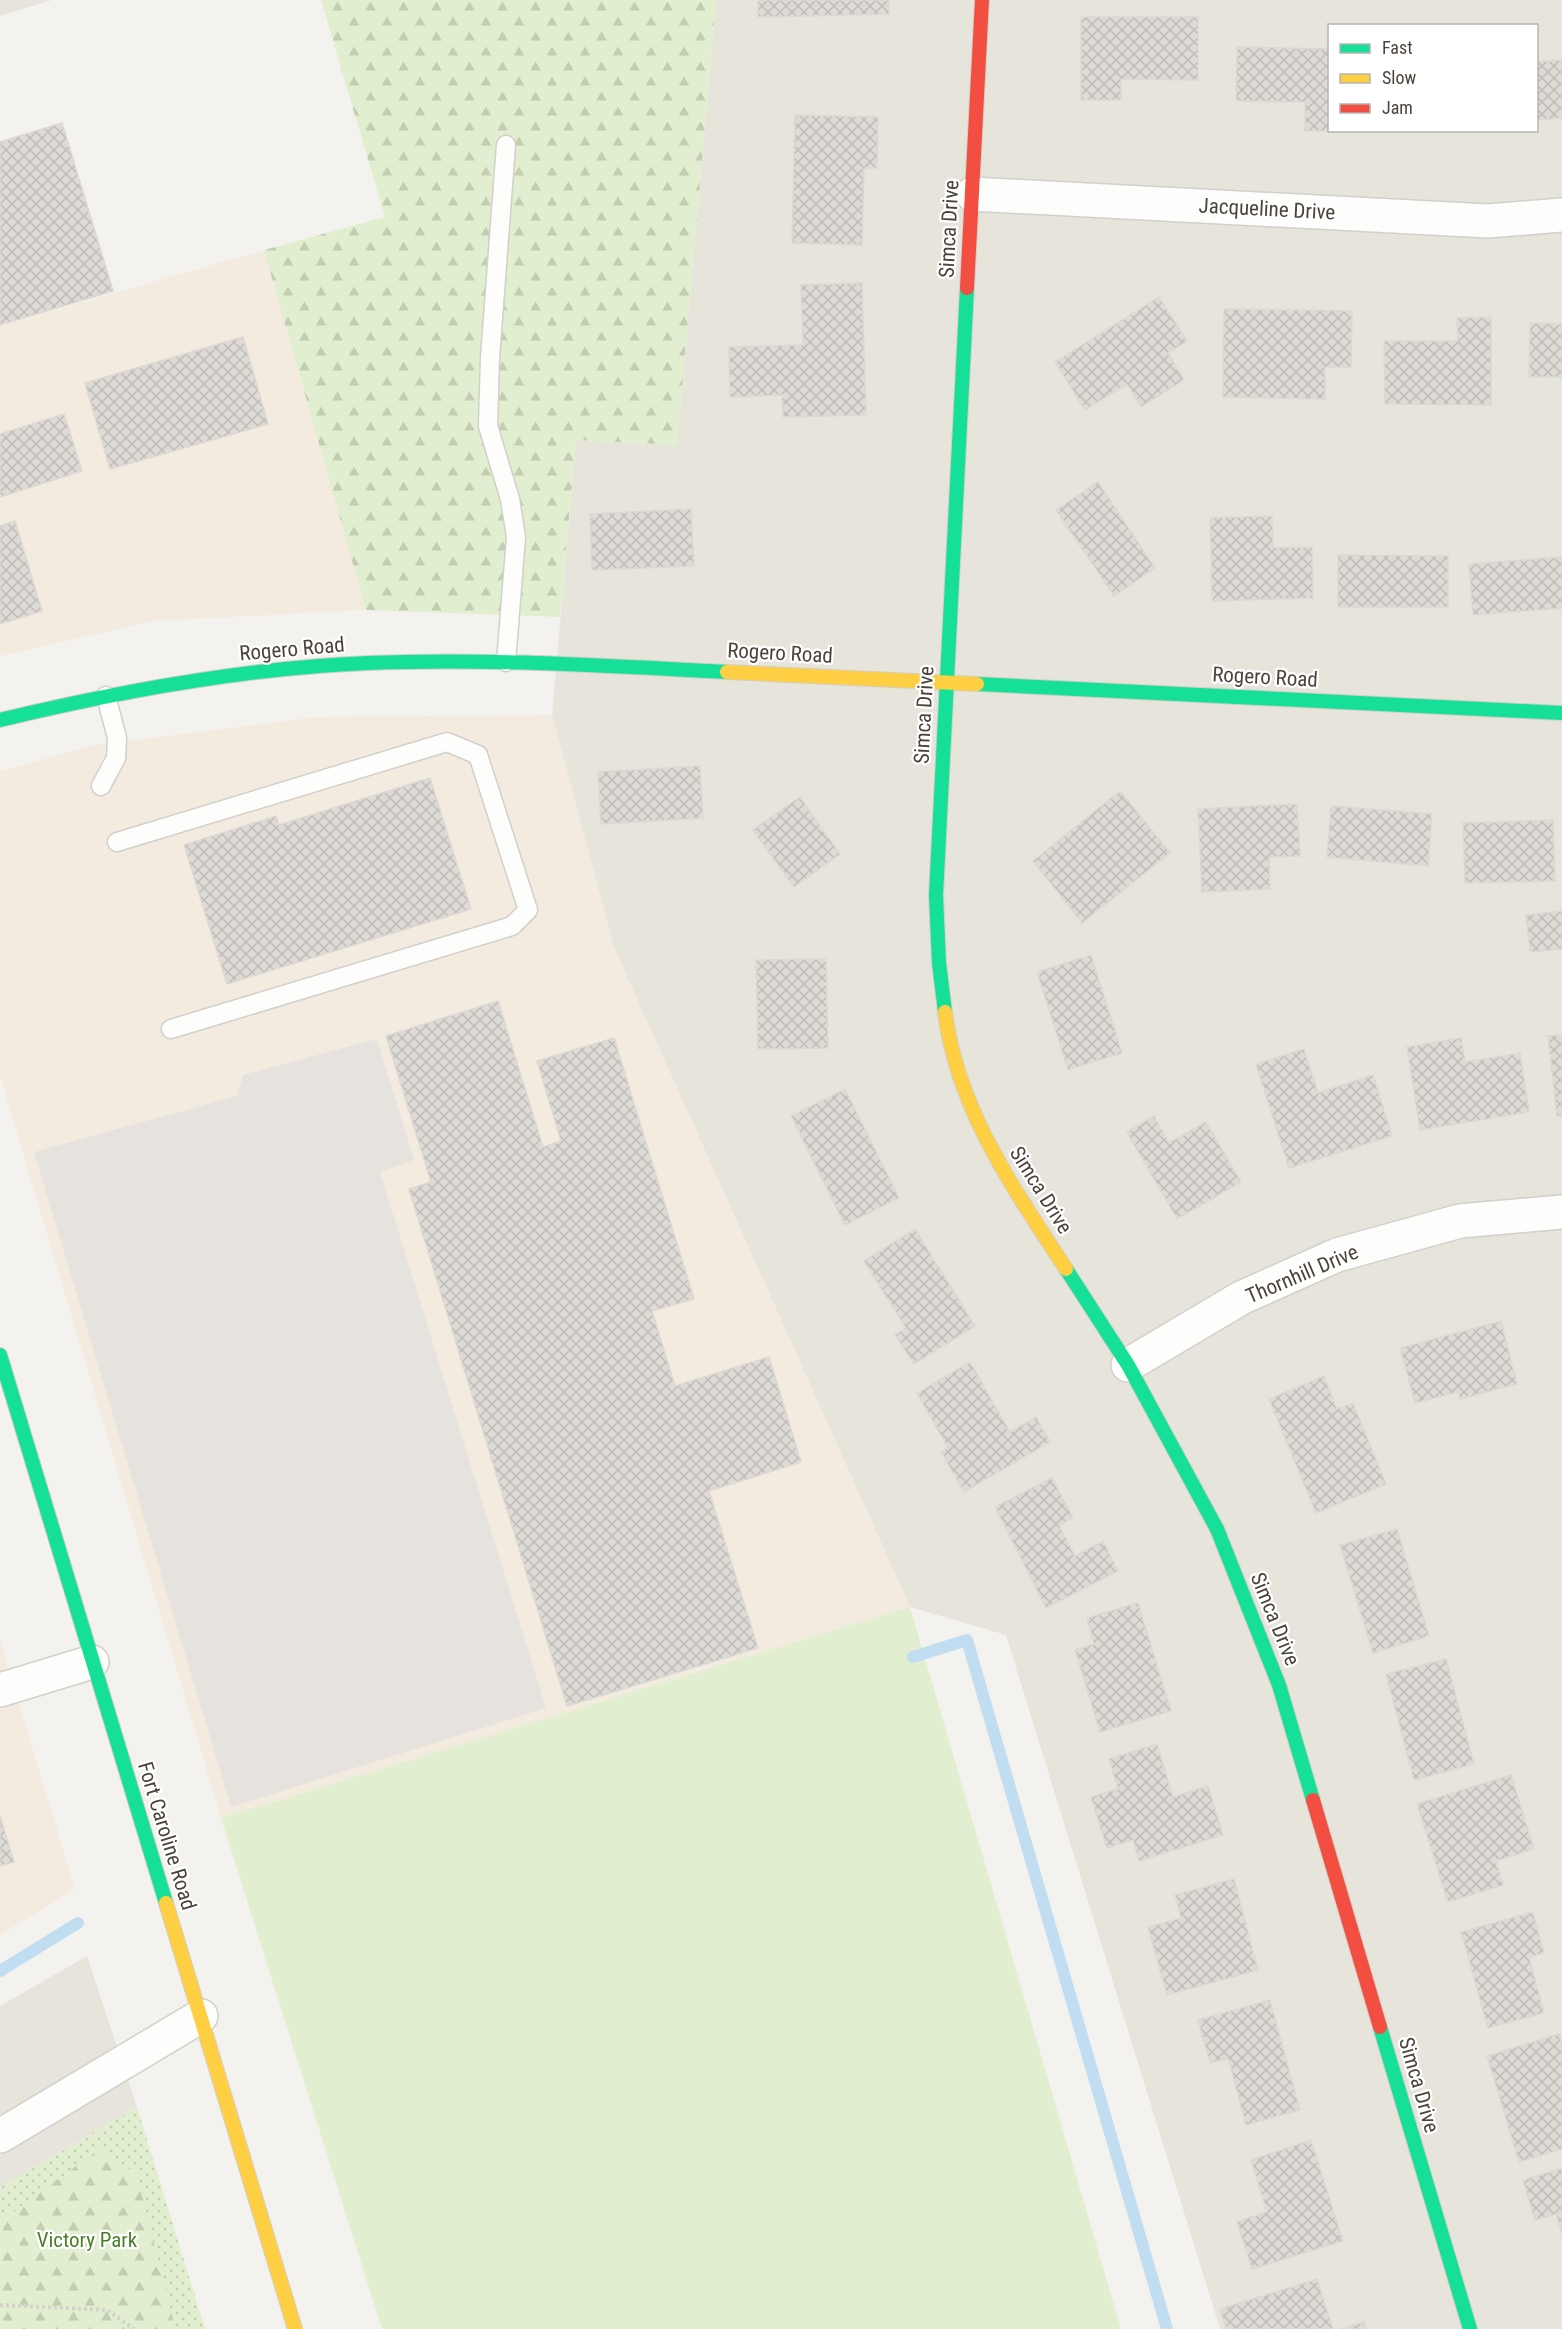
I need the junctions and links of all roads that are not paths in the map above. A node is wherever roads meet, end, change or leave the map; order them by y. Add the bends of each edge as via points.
1 (982, 0) edge
2 (506, 146) dead end
3 (972, 194) junction
4 (1562, 215) edge
5 (506, 662) junction
6 (946, 682) junction
7 (106, 696) junction
8 (1562, 713) edge
9 (0, 720) edge
10 (101, 786) dead end
11 (117, 842) dead end
12 (171, 1029) dead end
13 (1562, 1212) edge
14 (0, 1355) edge
15 (1128, 1365) junction
16 (92, 1662) junction
17 (0, 1690) edge
18 (201, 2016) junction
19 (0, 2136) edge
20 (296, 2329) edge
21 (1470, 2329) edge

1 - 3 street, Simca Drive
2 - 5 lane via 488,426 510,499 516,537
3 - 4 street, Jacqueline Drive via 1488,221
3 - 6 street, Simca Drive
5 - 6 street, Rogero Road
5 - 7 street, Rogero Road via 368,663 269,670
6 - 8 street, Rogero Road
6 - 15 street, Simca Drive via 936,895 939,963 954,1057 962,1086 1000,1168
7 - 9 street, Rogero Road
7 - 10 lane via 117,738 116,758
11 - 12 lane via 447,742 478,755 528,910 512,926
13 - 15 street, Thornhill Drive via 1460,1221 1337,1255 1241,1298
14 - 16 street, Fort Caroline Road
15 - 21 street, Simca Drive via 1217,1529 1279,1685
16 - 17 street
16 - 18 street, Fort Caroline Road
18 - 19 street
18 - 20 street, Fort Caroline Road

